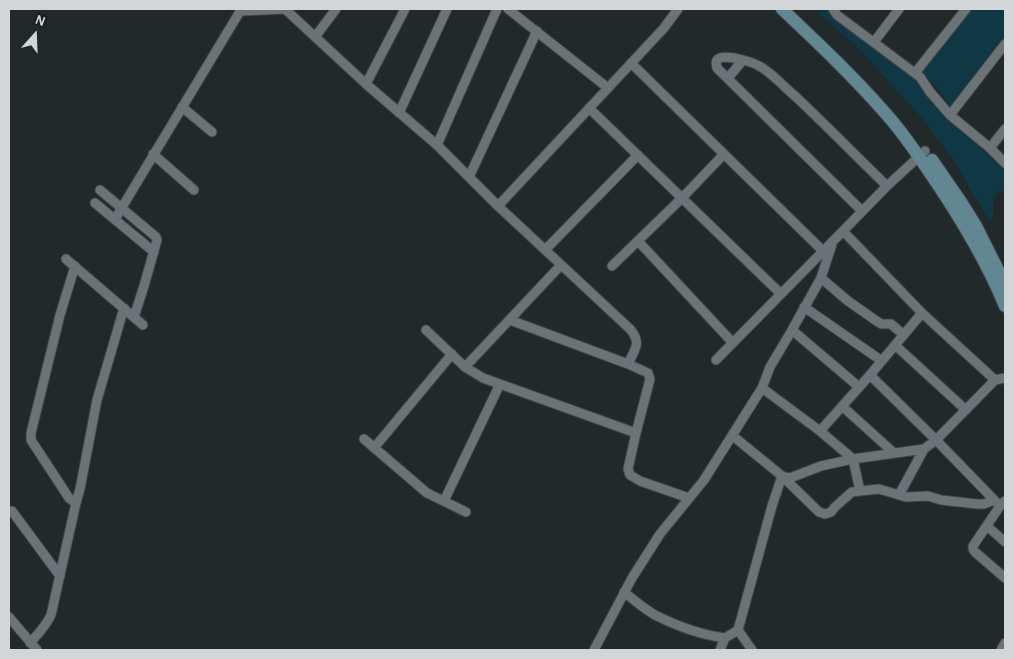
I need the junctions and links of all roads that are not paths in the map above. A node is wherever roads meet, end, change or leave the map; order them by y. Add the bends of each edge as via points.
1 (285, 9) edge
2 (336, 9) edge
3 (405, 9) edge
4 (447, 9) edge
5 (497, 9) edge
6 (508, 9) edge
7 (678, 9) edge
8 (782, 9) edge
9 (794, 9) edge
10 (833, 9) edge
11 (899, 9) edge
12 (966, 9) edge
13 (537, 32) junction
14 (315, 37) junction
15 (874, 42) junction
16 (1005, 44) edge
17 (743, 60) junction
18 (631, 63) junction
19 (915, 74) junction
20 (728, 78) junction
21 (366, 84) junction
22 (608, 88) junction
23 (182, 107) junction
24 (589, 108) junction
25 (399, 113) junction
26 (950, 115) junction
27 (1005, 129) edge
28 (212, 132) dead end
29 (437, 145) junction
30 (990, 148) junction
31 (153, 154) junction
32 (724, 154) junction
33 (922, 154) junction
34 (638, 155) junction
35 (1005, 163) edge
36 (470, 177) junction
37 (887, 186) junction
38 (100, 190) dead end
39 (194, 190) dead end
40 (682, 198) junction
41 (95, 203) dead end
42 (498, 206) junction
43 (122, 207) junction
44 (862, 211) junction
45 (116, 219) junction
46 (843, 231) junction
47 (833, 240) junction
48 (638, 241) junction
49 (545, 250) junction
50 (154, 252) junction
51 (823, 252) junction
52 (66, 258) dead end
53 (561, 265) junction
54 (75, 266) junction
55 (612, 266) dead end
56 (820, 278) junction
57 (1005, 284) edge
58 (781, 294) junction
59 (1005, 306) edge
60 (804, 307) junction
61 (124, 308) junction
62 (922, 313) junction
63 (134, 317) junction
64 (510, 320) junction
65 (143, 325) dead end
66 (426, 330) dead end
67 (792, 330) junction
68 (904, 335) junction
69 (733, 343) junction
70 (896, 345) junction
71 (452, 354) junction
72 (716, 360) dead end
73 (882, 361) junction
74 (628, 364) junction
75 (465, 367) junction
76 (870, 375) junction
77 (1005, 378) edge
78 (995, 380) junction
79 (500, 384) junction
80 (859, 387) junction
81 (762, 388) junction
82 (842, 406) junction
83 (966, 410) junction
84 (820, 431) junction
85 (636, 433) junction
86 (733, 436) junction
87 (364, 440) dead end
88 (936, 440) junction
89 (374, 448) junction
90 (924, 449) junction
91 (894, 453) junction
92 (853, 459) junction
93 (782, 476) junction
94 (860, 491) junction
95 (899, 495) junction
96 (689, 498) junction
97 (444, 501) junction
98 (1000, 502) edge
99 (76, 503) junction
100 (12, 511) dead end
101 (466, 512) dead end
102 (987, 526) junction
103 (1005, 542) edge
104 (60, 576) junction
105 (1005, 578) edge
106 (624, 592) junction
107 (9, 618) edge
108 (738, 630) junction
109 (725, 638) junction
110 (30, 643) junction
111 (1005, 643) edge
112 (37, 650) edge
113 (594, 650) edge
114 (720, 650) edge
115 (752, 650) edge
116 (1001, 650) edge

1 - 14 street
1 - 23 street via 239,13
2 - 14 street
3 - 21 street
4 - 25 street
5 - 29 street
6 - 13 street
7 - 18 street
8 - 33 main road via 852,76
9 - 33 main road via 857,70 914,135
10 - 15 street
11 - 15 street
12 - 19 street
13 - 22 street
13 - 36 street
14 - 21 street
15 - 19 street
16 - 26 street
17 - 20 street
17 - 20 street via 724,58 717,61 717,68
17 - 37 street via 753,62 767,72
18 - 22 street
18 - 32 street
19 - 26 street
20 - 44 street
21 - 25 street
22 - 24 street
23 - 28 street
23 - 31 street
24 - 34 street
24 - 42 street
25 - 29 street
26 - 30 street
27 - 30 street
29 - 36 street
30 - 35 street
31 - 39 street
31 - 43 street
32 - 40 street
32 - 51 street
33 - 37 street
33 - 57 main road via 961,202
33 - 59 main road via 968,231
34 - 40 street
34 - 49 street
36 - 42 street
37 - 44 street
38 - 43 street
40 - 48 street
40 - 58 street
41 - 45 street
42 - 49 street
43 - 45 street
43 - 50 street via 156,237
44 - 46 street
45 - 50 street
46 - 47 street
46 - 62 street
47 - 51 street
47 - 56 street
48 - 55 street
48 - 69 street
49 - 53 street
50 - 63 street
51 - 58 street
52 - 54 street
53 - 64 street
53 - 74 street via 635,335 637,344
54 - 61 street
54 - 99 street via 60,315 31,440 69,498
56 - 60 street
56 - 68 street via 878,322 891,324
58 - 69 street
60 - 67 street
60 - 73 street
61 - 63 street
61 - 99 street via 96,400
62 - 68 street
62 - 78 street
63 - 65 street
64 - 74 street
64 - 75 street
66 - 71 street
67 - 80 street
67 - 81 street via 770,367
68 - 70 street
69 - 72 street
70 - 73 street
70 - 83 street
71 - 75 street
71 - 89 street
73 - 76 street
74 - 85 street via 648,373 650,379
75 - 79 street
76 - 80 street
76 - 88 street
77 - 78 street
78 - 83 street
79 - 85 street
79 - 97 street
80 - 82 street
81 - 84 street
81 - 86 street
82 - 84 street
82 - 91 street
83 - 88 street
84 - 92 street
85 - 96 street via 628,468 630,475
86 - 93 street
86 - 96 street
87 - 89 street
88 - 90 street
88 - 98 street
89 - 97 street via 428,493
90 - 91 street
90 - 95 street
91 - 92 street
92 - 93 street via 813,468 790,478
92 - 94 street
93 - 94 street via 818,512 825,514 852,492
93 - 108 street
94 - 95 street via 879,490
95 - 98 street via 977,504
96 - 106 street via 660,534
97 - 101 street
98 - 102 street
99 - 104 street
100 - 104 street
102 - 103 street
102 - 105 street via 973,549
104 - 110 street via 48,622
106 - 109 street via 655,614
106 - 113 street
107 - 110 street
108 - 109 street
108 - 115 street
109 - 114 street
110 - 112 street
111 - 116 street

